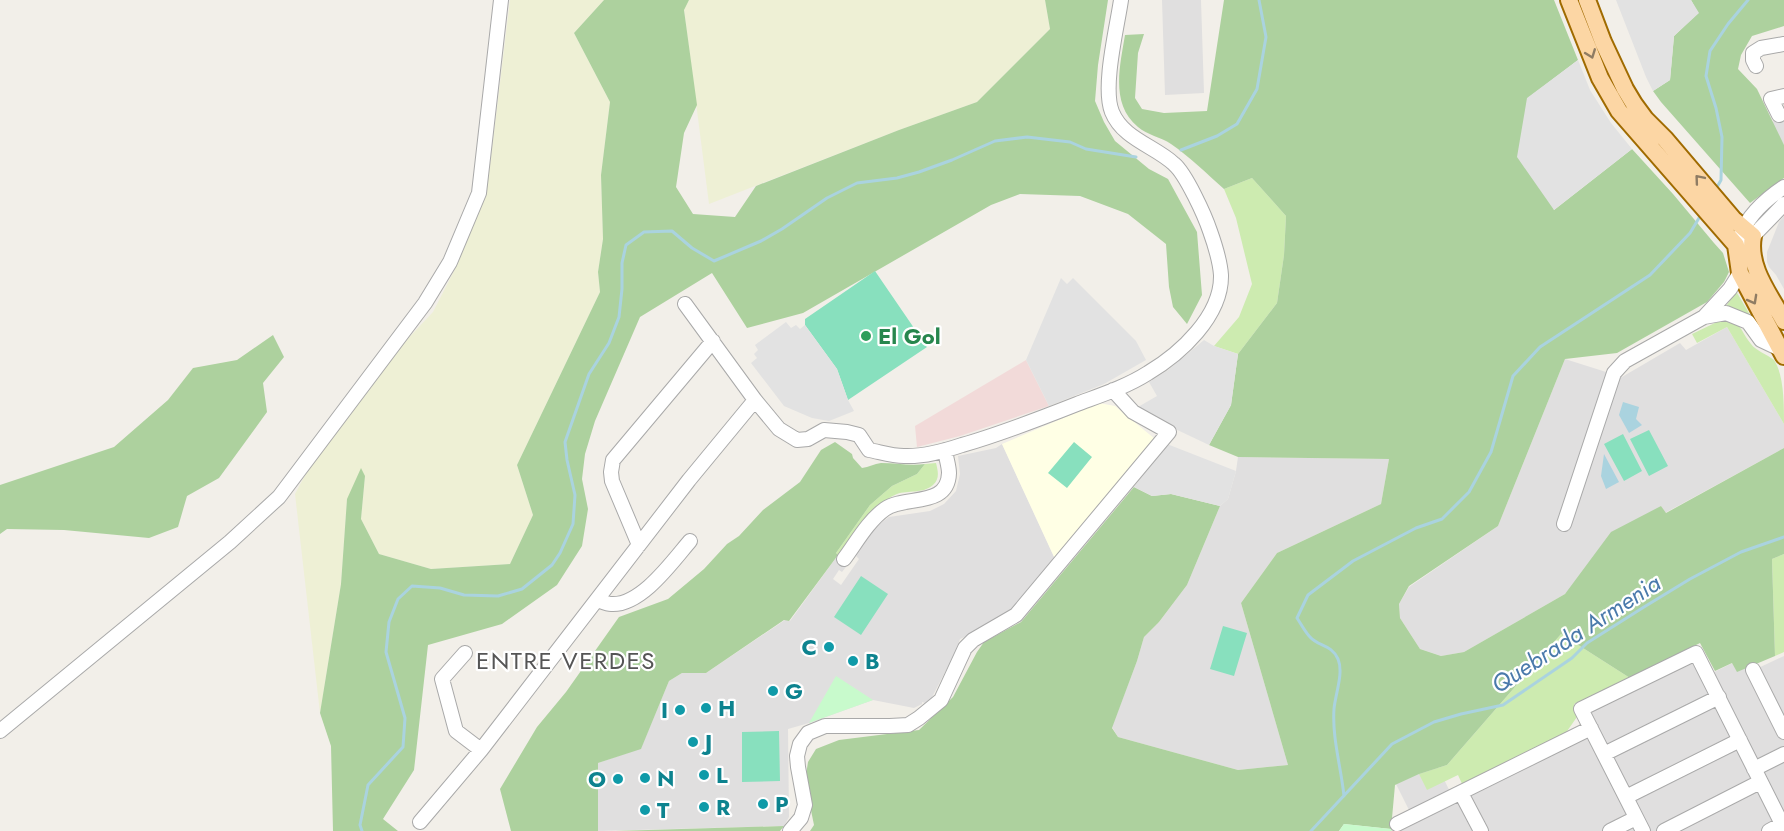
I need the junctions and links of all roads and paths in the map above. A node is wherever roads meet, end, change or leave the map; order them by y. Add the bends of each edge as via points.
1 (501, 0) edge
2 (1121, 0) edge
3 (1569, 0) edge
4 (1587, 0) edge
5 (1784, 44) edge
6 (1756, 66) dead end
7 (1784, 96) edge
8 (1779, 115) dead end
9 (1660, 145) junction
10 (1784, 187) edge
11 (1784, 204) edge
12 (1738, 228) junction
13 (1740, 273) junction
14 (686, 304) dead end
15 (1704, 317) junction
16 (1784, 321) edge
17 (712, 341) junction
18 (1782, 352) edge
19 (1113, 390) junction
20 (755, 400) junction
21 (945, 450) junction
22 (1564, 524) dead end
23 (690, 541) dead end
24 (639, 545) junction
25 (844, 559) dead end
26 (597, 600) junction
27 (465, 653) dead end
28 (1753, 670) dead end
29 (1719, 697) junction
30 (1591, 728) junction
31 (0, 730) edge
32 (1784, 732) edge
33 (1740, 740) junction
34 (481, 750) junction
35 (1604, 754) junction
36 (1784, 754) edge
37 (1754, 769) junction
38 (1760, 782) junction
39 (1461, 793) junction
40 (1626, 797) junction
41 (1636, 818) junction
42 (420, 822) dead end
43 (1397, 824) dead end
44 (1783, 826) edge
45 (790, 831) edge
46 (1481, 831) edge
47 (1610, 831) edge
48 (1643, 831) edge
49 (1664, 831) edge
50 (1769, 831) edge

1 - 31 street via 479,193 450,262 425,303 279,497 230,542
2 - 19 street via 1110,78 1113,113 1135,138 1175,164 1182,174 1207,222 1221,275 1213,310 1202,327 1148,373
3 -> 9 main road via 1609,96 1619,111
4 - 9 main road via 1625,89
5 - 6 street via 1753,53
7 - 8 street via 1771,99
9 - 12 main road
10 - 12 street
11 - 12 street
12 - 13 main road
12 - 16 main road via 1751,245 1754,265
13 - 15 street
13 -> 18 main road
14 - 17 street
15 - 18 street via 1726,313 1748,322 1761,340
15 - 22 street via 1625,361 1614,373
17 - 20 street
17 - 24 street via 613,460 612,481
19 - 21 street via 999,434
19 - 45 street via 1133,412 1169,432 1016,615 965,648 941,700 908,725 825,726 808,733 797,756 805,805 801,818
20 - 21 street via 779,429 797,440 824,430 859,435 868,450 903,456
20 - 24 street
21 - 25 street via 948,482 940,494 886,508
23 - 26 street via 652,584 633,598 609,604
24 - 26 street
26 - 34 street
27 - 34 street via 442,680 456,730
28 - 32 street
29 - 30 street via 1696,653 1581,709
29 - 33 street
29 - 35 street
30 - 35 street
30 - 39 street
33 - 37 street
33 - 40 street
34 - 42 street
35 - 40 street
36 - 37 street
37 - 38 street
38 - 44 street
38 - 49 street
39 - 43 street
39 - 46 street
40 - 41 street
41 - 47 street
41 - 48 street
44 - 50 street

